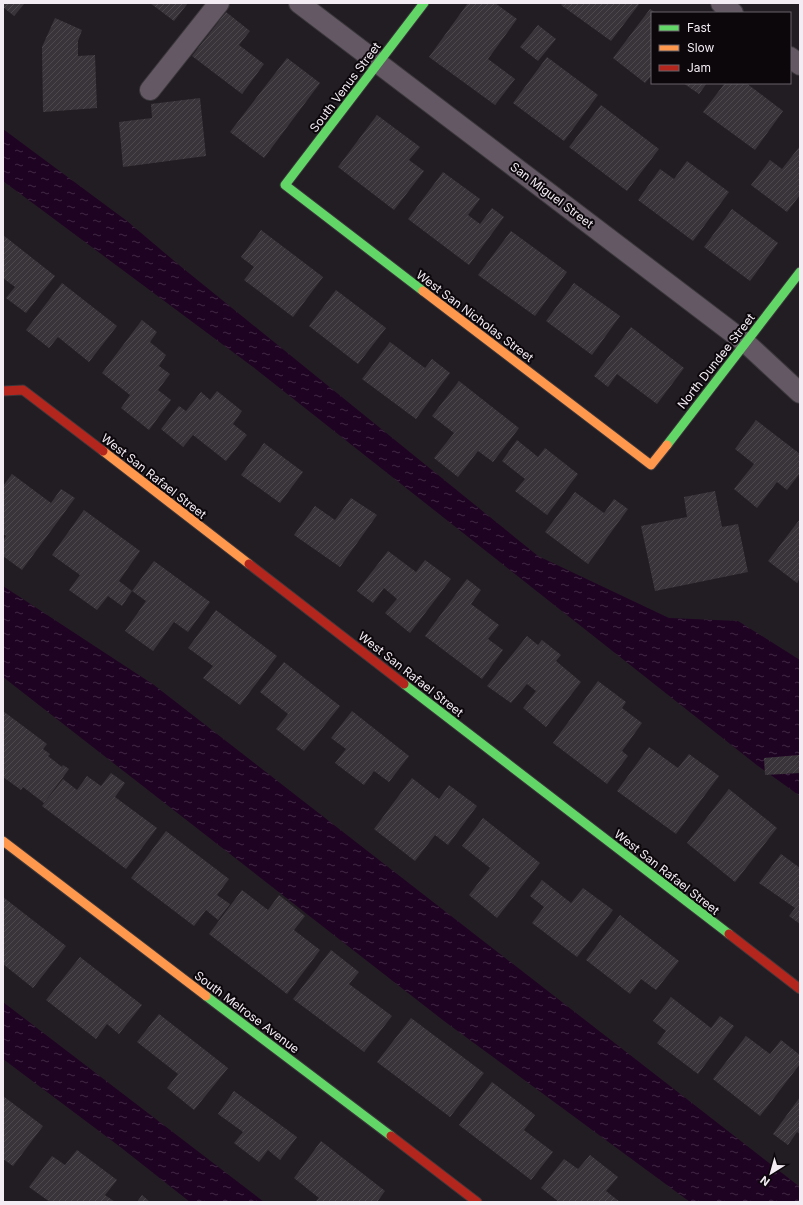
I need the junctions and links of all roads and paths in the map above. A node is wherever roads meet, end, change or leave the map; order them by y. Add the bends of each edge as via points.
1 (218, 3) edge
2 (299, 3) edge
3 (424, 3) edge
4 (721, 3) edge
5 (733, 12) edge
6 (791, 58) edge
7 (378, 63) junction
8 (800, 65) edge
9 (150, 90) dead end
10 (285, 185) joint
11 (800, 272) edge
12 (746, 343) junction
13 (3, 391) edge
14 (800, 392) edge
15 (651, 465) joint
16 (3, 842) edge
17 (800, 989) edge
18 (477, 1202) edge

1 - 9 street
2 - 7 street, San Miguel Street
3 - 7 street, South Venus Street
4 - 5 street
6 - 8 street
7 - 10 street, South Venus Street
7 - 12 street, San Miguel Street
10 - 15 street, West San Nicholas Street
11 - 12 street, North Dundee Street
12 - 14 street, San Miguel Street
12 - 15 street, North Dundee Street
13 - 17 street, West San Rafael Street via 23,390
16 - 18 street, South Melrose Avenue

